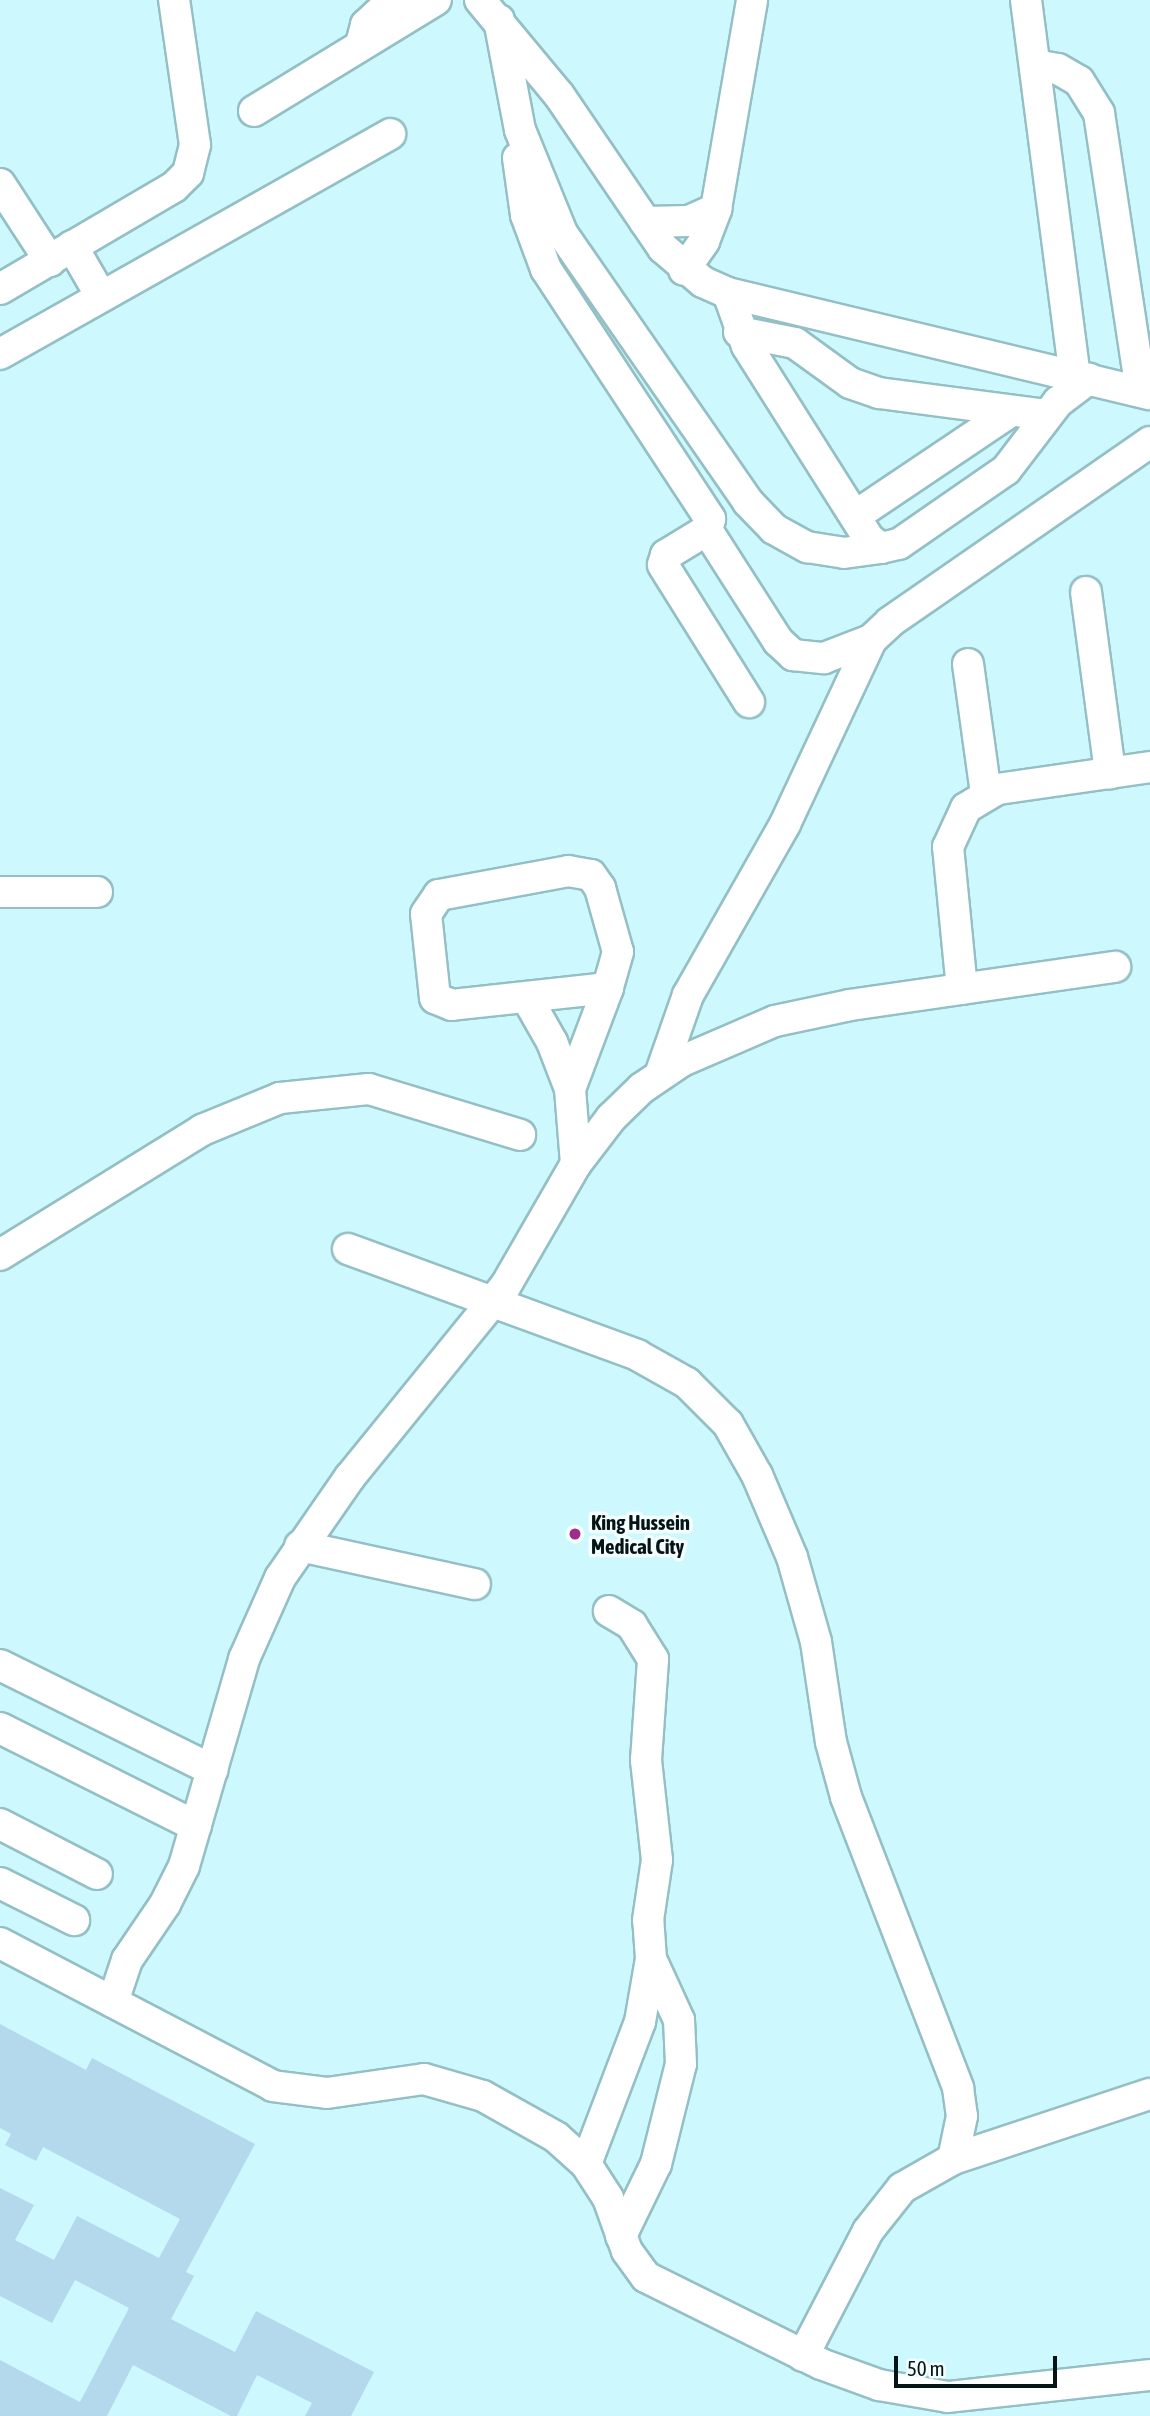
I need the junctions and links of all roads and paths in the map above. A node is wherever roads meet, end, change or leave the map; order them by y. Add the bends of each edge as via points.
1 (174, 0) edge
2 (393, 0) edge
3 (436, 0) edge
4 (752, 0) edge
5 (1026, 0) edge
6 (489, 10) edge
7 (360, 44) junction
8 (1035, 65) junction
9 (254, 111) dead end
10 (520, 130) junction
11 (390, 134) dead end
12 (0, 184) edge
13 (716, 209) junction
14 (645, 222) junction
15 (61, 253) junction
16 (684, 270) junction
17 (0, 289) edge
18 (728, 293) junction
19 (101, 296) junction
20 (739, 332) junction
21 (0, 354) edge
22 (1082, 378) junction
23 (1145, 393) edge
24 (1011, 411) junction
25 (1046, 415) junction
26 (1150, 442) edge
27 (855, 516) junction
28 (707, 530) junction
29 (881, 548) junction
30 (1086, 592) dead end
31 (872, 640) junction
32 (968, 664) dead end
33 (749, 702) dead end
34 (1150, 767) edge
35 (1110, 773) junction
36 (986, 793) junction
37 (0, 891) edge
38 (97, 892) dead end
39 (1115, 967) dead end
40 (608, 988) junction
41 (961, 989) junction
42 (527, 998) junction
43 (660, 1075) junction
44 (570, 1089) junction
45 (520, 1135) dead end
46 (576, 1164) junction
47 (348, 1249) dead end
48 (0, 1255) edge
49 (491, 1304) junction
50 (300, 1546) junction
51 (475, 1584) dead end
52 (609, 1611) dead end
53 (0, 1665) edge
54 (0, 1728) edge
55 (212, 1770) junction
56 (0, 1824) edge
57 (196, 1826) junction
58 (97, 1874) dead end
59 (0, 1883) edge
60 (74, 1920) dead end
61 (0, 1943) edge
62 (651, 1959) junction
63 (113, 2002) junction
64 (1150, 2094) edge
65 (953, 2159) junction
66 (586, 2164) junction
67 (621, 2236) junction
68 (803, 2356) junction
69 (1150, 2375) edge

1 - 15 street via 195,145 192,165 174,187
2 - 7 street via 366,25
3 - 7 street via 382,37
4 - 13 street
5 - 8 street
6 - 10 street
6 - 14 street via 559,94
7 - 9 street
8 - 22 street
8 - 23 street via 1058,69 1079,81 1100,113
10 - 28 street via 522,197 546,269 708,515
10 - 29 street via 546,200 581,265 760,516 807,547 844,553
11 - 19 street
12 - 15 street
13 - 14 street via 689,221
13 - 16 street via 704,242
14 - 16 street
15 - 17 street
15 - 19 street
16 - 18 street
18 - 20 street
18 - 22 street
19 - 21 street
20 - 24 street via 795,343 838,375 872,391
20 - 27 street
22 - 23 street
22 - 25 street
24 - 25 street
24 - 27 street
25 - 29 street via 1006,470 899,544
26 - 31 street via 890,622
27 - 29 street via 869,539
28 - 31 street via 778,641 793,654 824,658
28 - 33 street via 666,555 663,565
30 - 35 street
31 - 43 street via 785,824 688,995
32 - 36 street
34 - 35 street
35 - 36 street
36 - 41 street via 958,818 948,847
37 - 38 street
39 - 41 street
40 - 42 street
40 - 42 street via 618,952 600,888 591,875 568,872 439,895 426,914 435,998 452,1005
40 - 44 street
41 - 43 street via 775,1021 704,1049
42 - 44 street via 552,1042
43 - 46 street via 611,1118
44 - 46 street
45 - 48 street via 369,1089 280,1098 202,1130
46 - 49 street via 536,1239
47 - 49 street
49 - 50 street
49 - 65 street via 663,1367 709,1402 744,1449 776,1515 805,1600 846,1797 958,2088 962,2116
50 - 51 street
50 - 55 street via 280,1578 244,1659
52 - 62 street via 641,1635 655,1672 646,1739 657,1840 648,1920
53 - 55 street
54 - 57 street
55 - 57 street
56 - 58 street
57 - 63 street via 175,1885 127,1960
59 - 60 street
61 - 63 street
62 - 66 street via 632,2051 597,2127
62 - 67 street via 679,2020 681,2064 656,2164
63 - 66 street via 290,2091 327,2093 403,2079 464,2088 556,2137
64 - 65 street
65 - 68 street via 910,2182 877,2216
66 - 67 street via 608,2198
67 - 68 street via 635,2265 660,2286
68 - 69 street via 879,2385 948,2397

